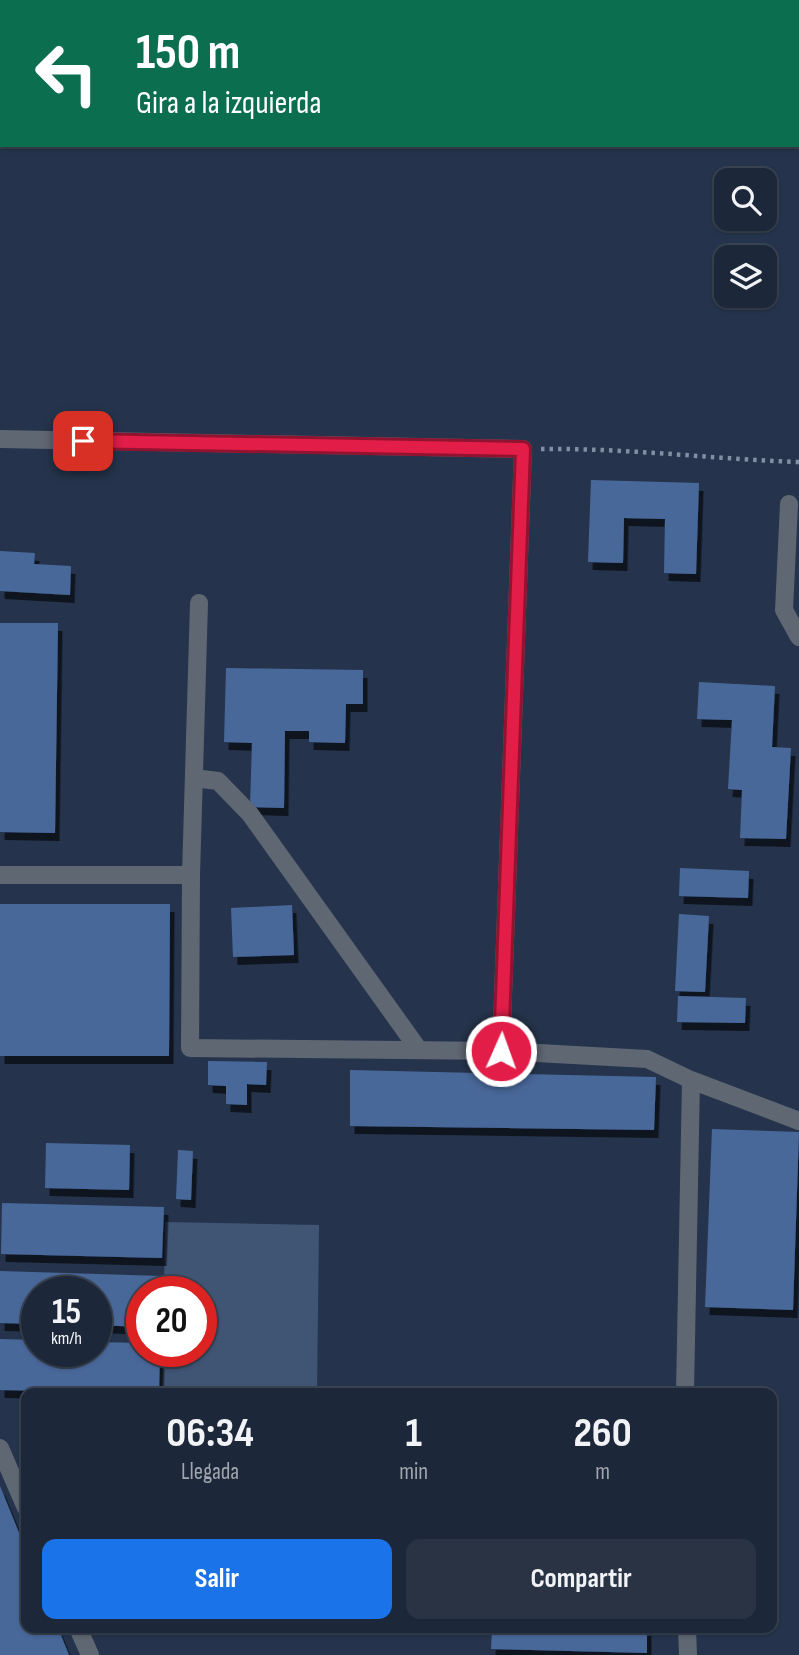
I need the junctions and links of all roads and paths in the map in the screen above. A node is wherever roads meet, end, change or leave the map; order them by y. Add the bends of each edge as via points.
1 (0, 439) edge
2 (523, 449) junction
3 (799, 462) edge
4 (789, 504) dead end
5 (199, 603) dead end
6 (799, 637) edge
7 (194, 778) junction
8 (0, 875) edge
9 (191, 875) junction
10 (419, 1050) junction
11 (501, 1051) junction
12 (691, 1080) junction
13 (799, 1121) edge
14 (685, 1388) edge
15 (0, 1448) edge
16 (21, 1496) edge
17 (80, 1633) edge
18 (687, 1633) edge
19 (90, 1655) edge
20 (688, 1655) edge

1 - 2 lane
2 - 3 path via 665,452
2 - 11 lane
4 - 6 lane via 784,610
5 - 7 lane
7 - 9 lane
7 - 10 lane via 218,781 250,814
8 - 9 lane
9 - 10 lane via 190,1048
10 - 11 lane
11 - 12 lane via 647,1059
12 - 13 lane
12 - 14 lane
15 - 16 lane
17 - 19 lane
18 - 20 lane

